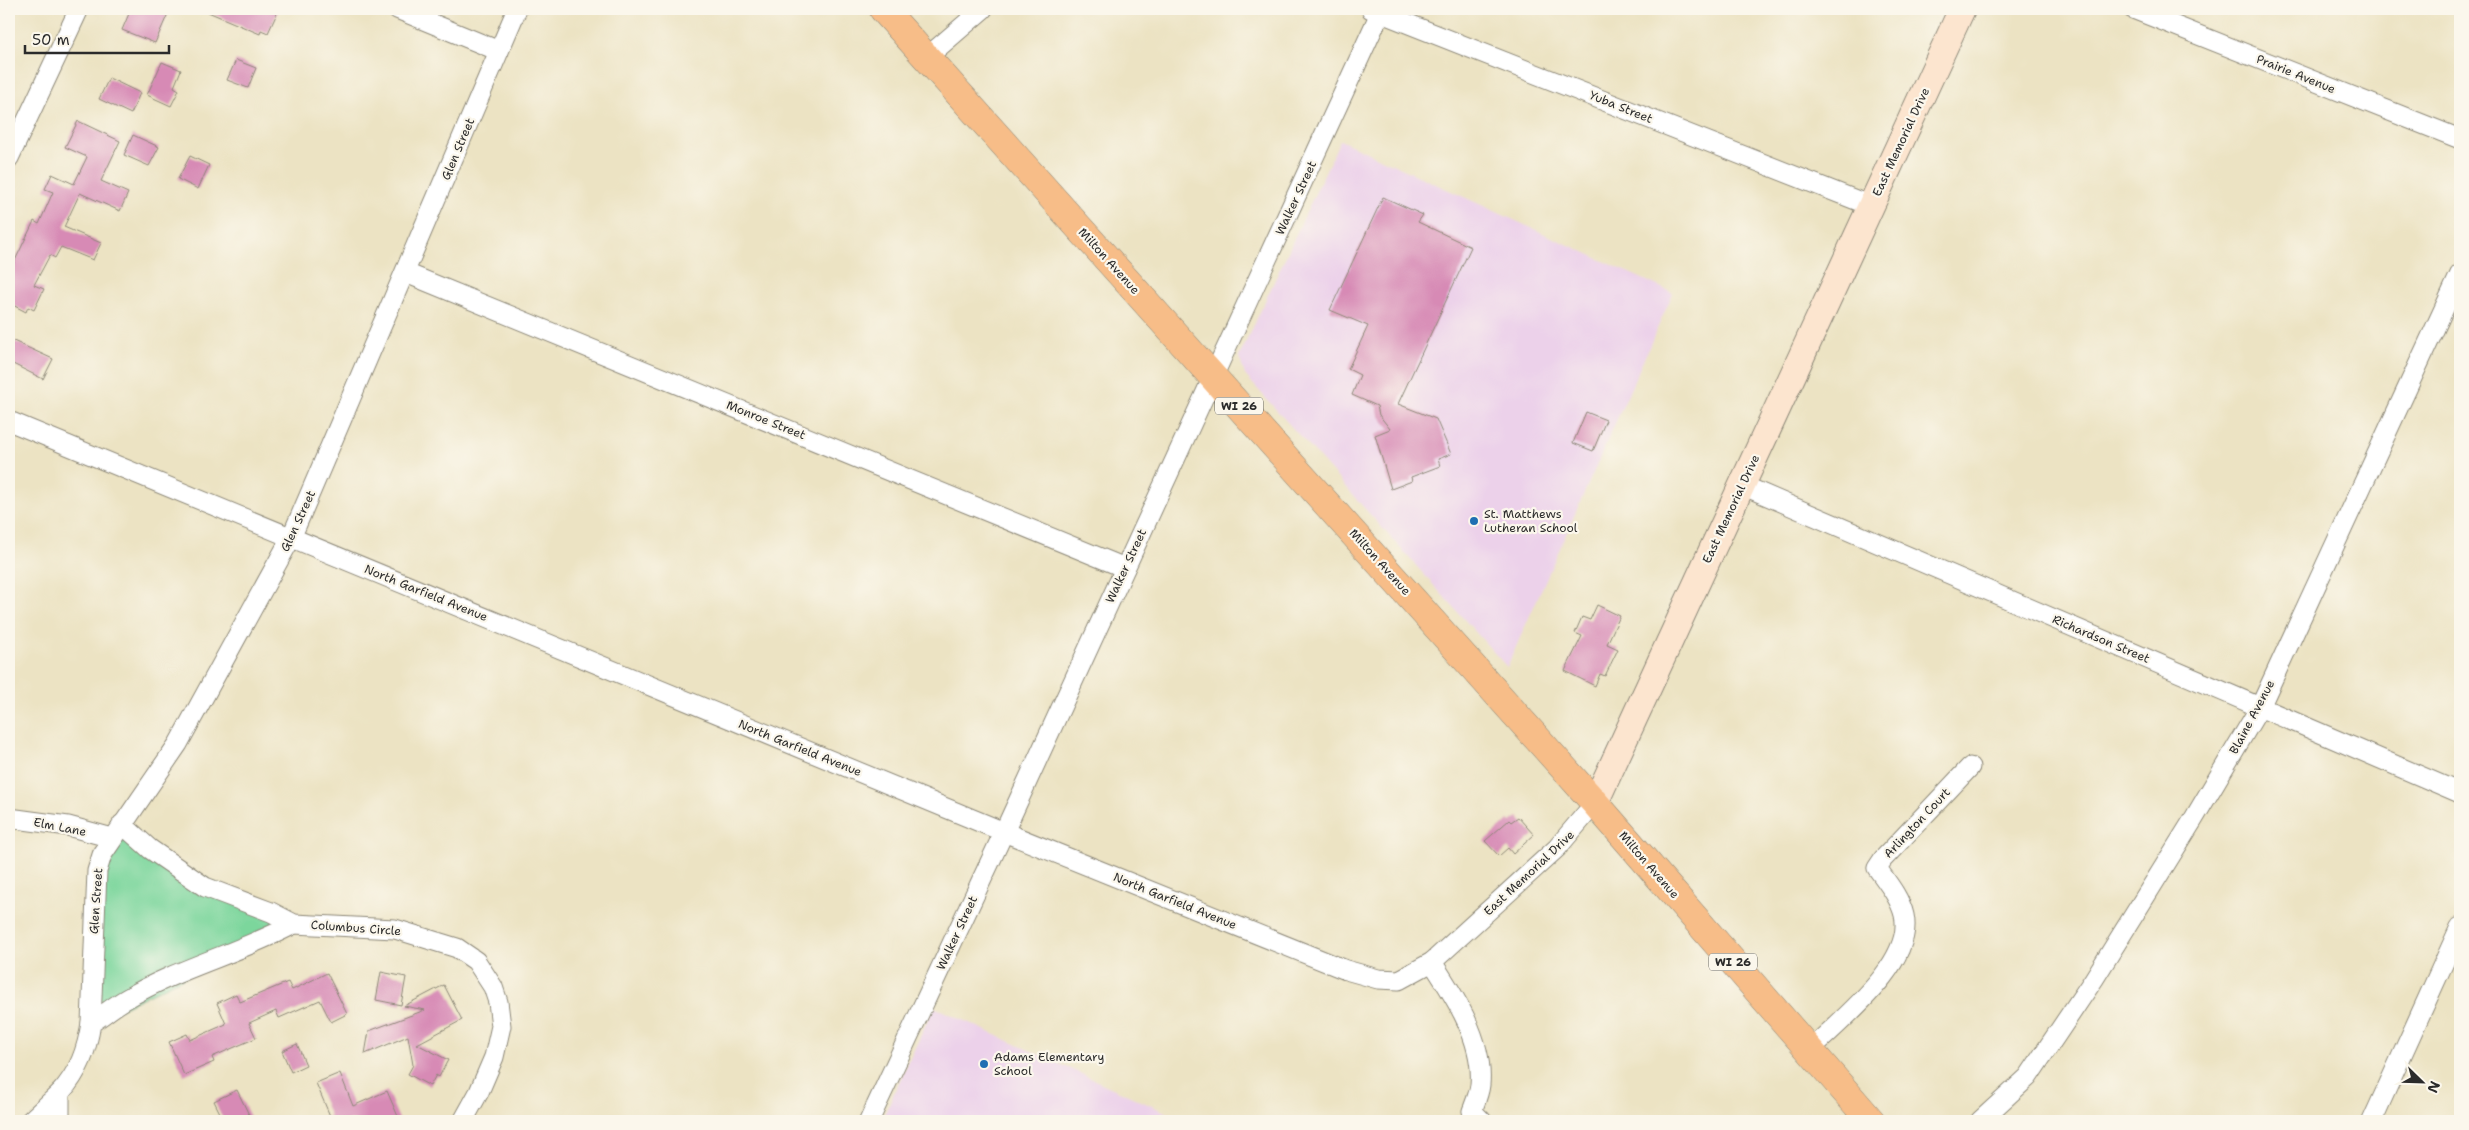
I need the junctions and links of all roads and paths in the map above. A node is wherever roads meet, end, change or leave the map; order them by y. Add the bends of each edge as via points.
1 (79, 9) edge
2 (397, 9) edge
3 (518, 9) edge
4 (883, 9) edge
5 (983, 9) edge
6 (1962, 9) edge
7 (2133, 9) edge
8 (1378, 10) edge
9 (499, 51) junction
10 (926, 58) junction
11 (2460, 139) edge
12 (9, 158) edge
13 (1871, 206) junction
14 (406, 273) junction
15 (2460, 274) edge
16 (1214, 377) junction
17 (9, 420) edge
18 (1742, 485) junction
19 (292, 538) junction
20 (1125, 568) junction
21 (2260, 707) junction
22 (1970, 767) dead end
23 (2460, 793) edge
24 (1595, 803) junction
25 (9, 818) edge
26 (117, 831) junction
27 (1004, 832) junction
28 (294, 924) junction
29 (2460, 927) edge
30 (1432, 962) junction
31 (91, 1023) junction
32 (1809, 1051) junction
33 (60, 1093) junction
34 (1474, 1118) edge
35 (30, 1121) edge
36 (60, 1121) edge
37 (463, 1121) edge
38 (869, 1121) edge
39 (1871, 1121) edge
40 (1980, 1121) edge
41 (2372, 1121) edge

1 - 12 street
2 - 9 street
3 - 9 street, Glen Street
4 - 10 main road, Milton Avenue / WI 26
5 - 10 street
6 - 13 main road, East Memorial Drive
7 - 11 street, Prairie Avenue
8 - 13 street, Yuba Street
8 - 16 street, Walker Street
9 - 14 street, Glen Street
10 - 16 main road, Milton Avenue / WI 26
13 - 18 main road, East Memorial Drive
14 - 19 street, Glen Street
14 - 20 street, Monroe Street
15 - 21 street, Blaine Avenue
16 - 20 street, Walker Street
16 - 24 main road, Milton Avenue / WI 26
17 - 19 street, North Garfield Avenue
18 - 21 street, Richardson Street
18 - 24 main road, East Memorial Drive
19 - 26 street, Glen Street via 178,744
19 - 27 street, North Garfield Avenue
20 - 27 street, Walker Street
21 - 23 street, Richardson Street
21 - 40 street, Blaine Avenue via 2094,979 2028,1077
22 - 32 street, Arlington Court via 1877,868 1904,913 1901,947 1876,985
24 - 30 street, East Memorial Drive via 1557,848
24 - 32 main road, Milton Avenue / WI 26
25 - 26 street, Elm Lane
26 - 28 street, Columbus Circle via 150,849 204,887
26 - 31 street, Glen Street via 102,855 97,871
27 - 30 street, North Garfield Avenue via 1346,970 1399,980
27 - 38 street, Walker Street
28 - 31 street, Columbus Circle via 126,999
28 - 37 street, Columbus Circle via 395,929 457,948 476,961 493,987 501,1026 494,1057
29 - 41 street
30 - 34 street via 1452,992 1475,1043 1480,1087
31 - 33 street via 88,1046 74,1078
32 - 39 main road, Milton Avenue / WI 26
33 - 35 street
33 - 36 street

